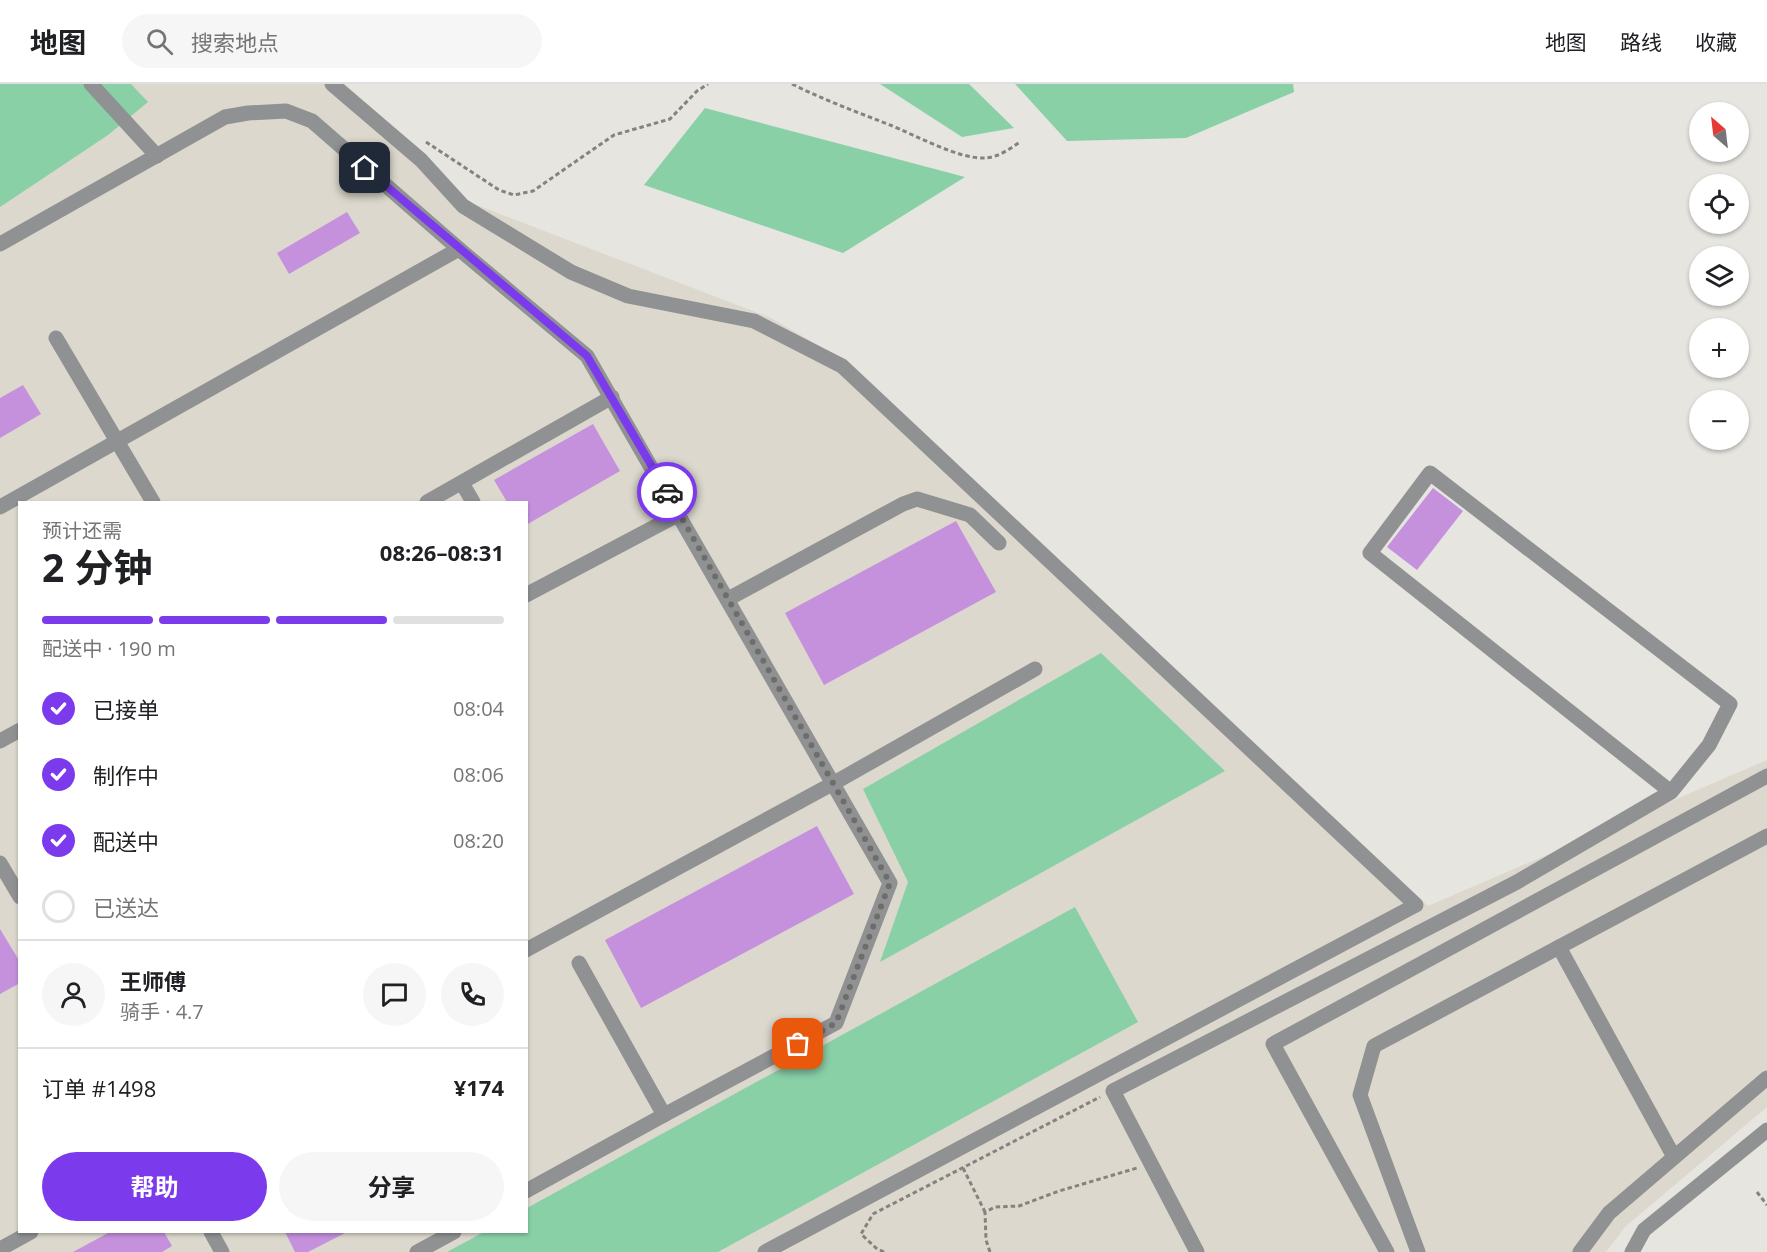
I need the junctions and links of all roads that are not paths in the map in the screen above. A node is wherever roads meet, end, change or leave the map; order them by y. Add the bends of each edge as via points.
1 (91, 84) edge
2 (332, 84) edge
3 (156, 156) junction
4 (0, 244) edge
5 (459, 249) junction
6 (56, 338) dead end
7 (612, 397) junction
8 (118, 441) junction
9 (462, 483) junction
10 (152, 501) edge
11 (429, 501) edge
12 (472, 501) edge
13 (0, 507) edge
14 (679, 514) junction
15 (999, 543) dead end
16 (528, 594) edge
17 (728, 599) junction
18 (1035, 669) dead end
19 (18, 731) edge
20 (0, 741) edge
21 (1767, 776) edge
22 (834, 783) junction
23 (1671, 792) junction
24 (1765, 842) edge
25 (0, 863) edge
26 (18, 894) edge
27 (1559, 948) junction
28 (528, 949) edge
29 (579, 963) dead end
30 (1767, 1078) edge
31 (664, 1115) junction
32 (1767, 1130) edge
33 (1674, 1157) junction
34 (528, 1190) edge
35 (29, 1233) edge
36 (212, 1233) edge
37 (452, 1233) edge
38 (0, 1249) edge
39 (222, 1252) edge
40 (417, 1252) edge
41 (765, 1252) edge
42 (1197, 1252) edge
43 (1387, 1252) edge
44 (1418, 1252) edge
45 (1580, 1252) edge
46 (1632, 1252) edge

1 - 3 street
2 - 41 street via 421,160 463,206 571,272 628,296 754,321 842,366 1416,905
3 - 4 street
3 - 5 street via 225,117 286,111 312,121
5 - 7 street via 587,356
5 - 8 street
6 - 8 street
7 - 9 street
7 - 14 street
8 - 10 street
8 - 13 street
9 - 11 street
9 - 12 street
14 - 16 street
14 - 17 street
15 - 17 street via 970,515 917,499
17 - 22 street
18 - 22 street
19 - 20 street
21 - 43 street via 1273,1044
22 - 28 street
22 - 31 street via 890,883 836,1023
23 - 23 street via 1709,745 1730,704 1430,473 1370,554
23 - 42 street via 1517,882 1113,1091
24 - 27 street
25 - 26 street
27 - 33 street
27 - 44 street via 1374,1046 1360,1095
29 - 31 street
30 - 33 street
31 - 34 street
32 - 46 street via 1644,1230
33 - 45 street via 1609,1212
35 - 38 street
36 - 39 street
37 - 40 street

